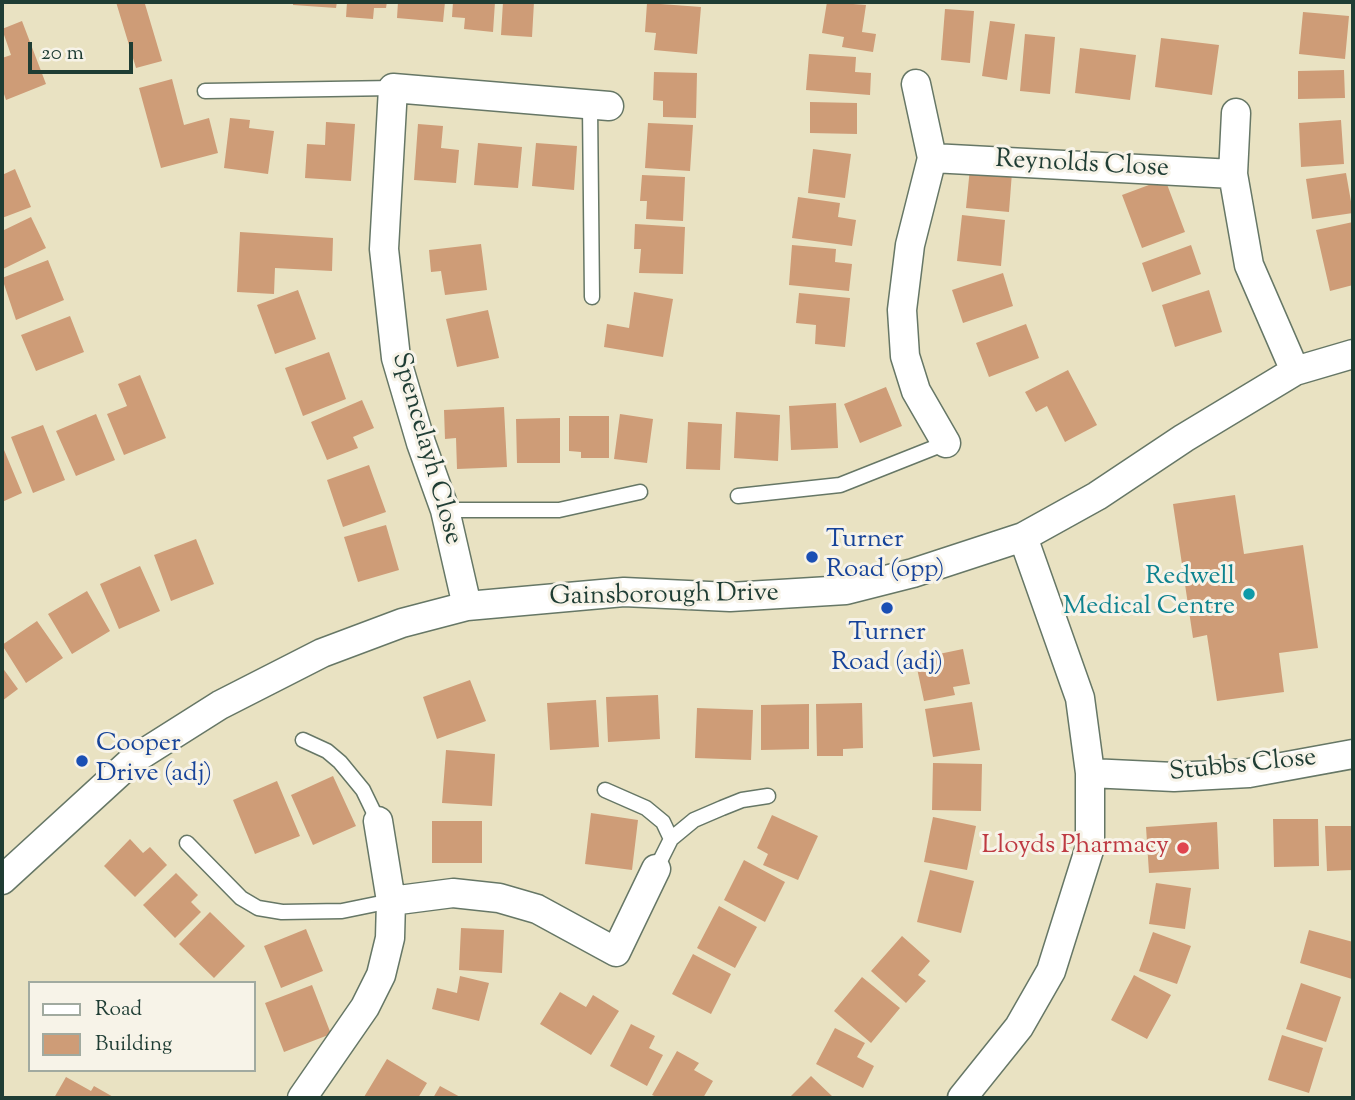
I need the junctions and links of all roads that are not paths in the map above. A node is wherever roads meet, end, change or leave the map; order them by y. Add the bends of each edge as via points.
1 (916, 84) dead end
2 (393, 88) junction
3 (205, 90) dead end
4 (600, 106) joint
5 (1236, 113) dead end
6 (932, 158) junction
7 (1233, 174) junction
8 (592, 297) dead end
9 (1353, 354) edge
10 (1296, 371) junction
11 (946, 443) joint
12 (640, 492) dead end
13 (738, 496) dead end
14 (446, 510) junction
15 (1023, 537) junction
16 (467, 606) junction
17 (303, 740) dead end
18 (1353, 754) edge
19 (1090, 773) junction
20 (605, 790) dead end
21 (768, 796) dead end
22 (378, 821) joint
23 (671, 839) junction
24 (187, 843) dead end
25 (656, 869) joint
26 (2, 880) edge
27 (391, 901) junction
28 (302, 1098) edge
29 (962, 1098) edge

1 - 6 street
2 - 3 lane
2 - 4 street
2 - 14 street, Spencelayh Close via 384,250 396,358
4 - 8 lane
5 - 7 street
6 - 7 street, Reynolds Close
6 - 11 street via 909,245 902,310 905,356 916,391
7 - 10 street via 1249,265
9 - 10 street, Gainsborough Drive
10 - 15 street, Gainsborough Drive
11 - 13 lane via 840,485
12 - 14 lane via 559,510
14 - 16 street, Spencelayh Close
15 - 16 street, Gainsborough Drive via 846,590 730,597 624,592
15 - 19 street via 1080,698
16 - 26 street, Gainsborough Drive via 402,623 322,653 220,705 134,760
17 - 22 lane via 340,762 363,790
18 - 19 street, Stubbs Close via 1248,773
19 - 29 street via 1090,847 1051,971 1019,1027
20 - 23 lane via 646,808 663,821
21 - 23 lane via 742,800 694,820
22 - 27 street
23 - 25 lane
24 - 27 lane via 241,898 258,908 342,911
25 - 27 street via 616,952 537,909 499,898 453,893
27 - 28 street via 390,938 381,975 365,1007

